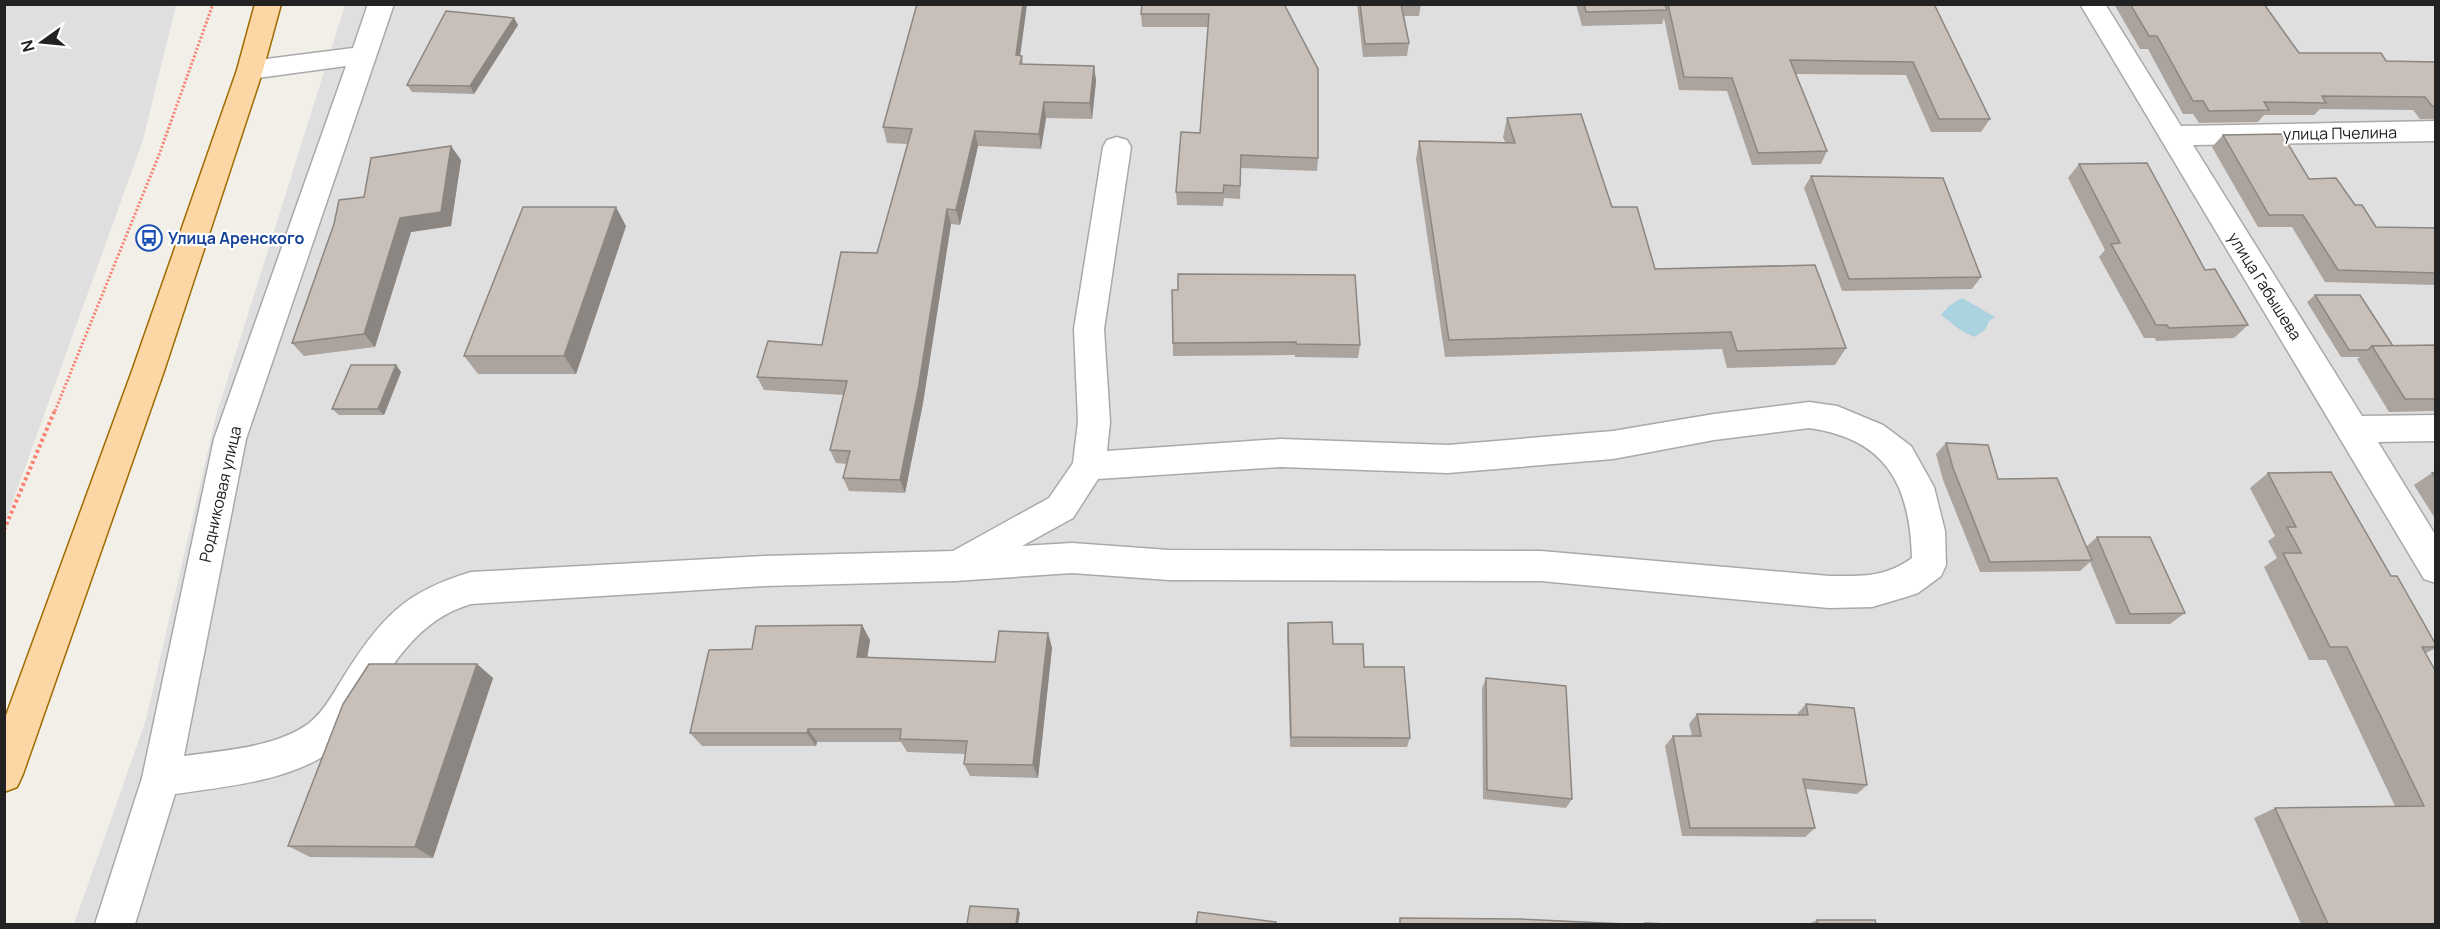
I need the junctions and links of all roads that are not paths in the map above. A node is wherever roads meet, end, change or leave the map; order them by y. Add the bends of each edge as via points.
1 (268, 4) edge
2 (381, 4) edge
3 (2092, 4) edge
4 (365, 55) junction
5 (250, 69) junction
6 (2436, 131) edge
7 (2173, 136) junction
8 (1117, 147) dead end
9 (2436, 428) edge
10 (2353, 429) junction
11 (1089, 466) junction
12 (955, 566) junction
13 (2436, 568) edge
14 (4, 774) edge
15 (161, 778) junction
16 (115, 924) edge

1 - 5 main road
2 - 4 street, Родниковая улица
3 - 7 street, улица Габышева
4 - 5 street
4 - 15 street, Родниковая улица via 230,438
5 - 14 main road via 148,371
6 - 7 street, улица Пчелина
7 - 10 street, улица Габышева
8 - 11 street via 1089,329 1094,422
9 - 10 street
10 - 13 street, улица Габышева
11 - 12 street via 1060,508
11 - 12 street via 1281,453 1448,459 1613,445 1714,426 1809,415 1837,419 1872,434 1899,456 1917,487 1928,531 1929,565 1895,585 1872,591 1829,592 1541,566 1169,565 1072,558
12 - 15 street via 754,572 471,588 448,593 426,604 398,631 338,720 319,738 268,758
15 - 16 street, Родниковая улица

